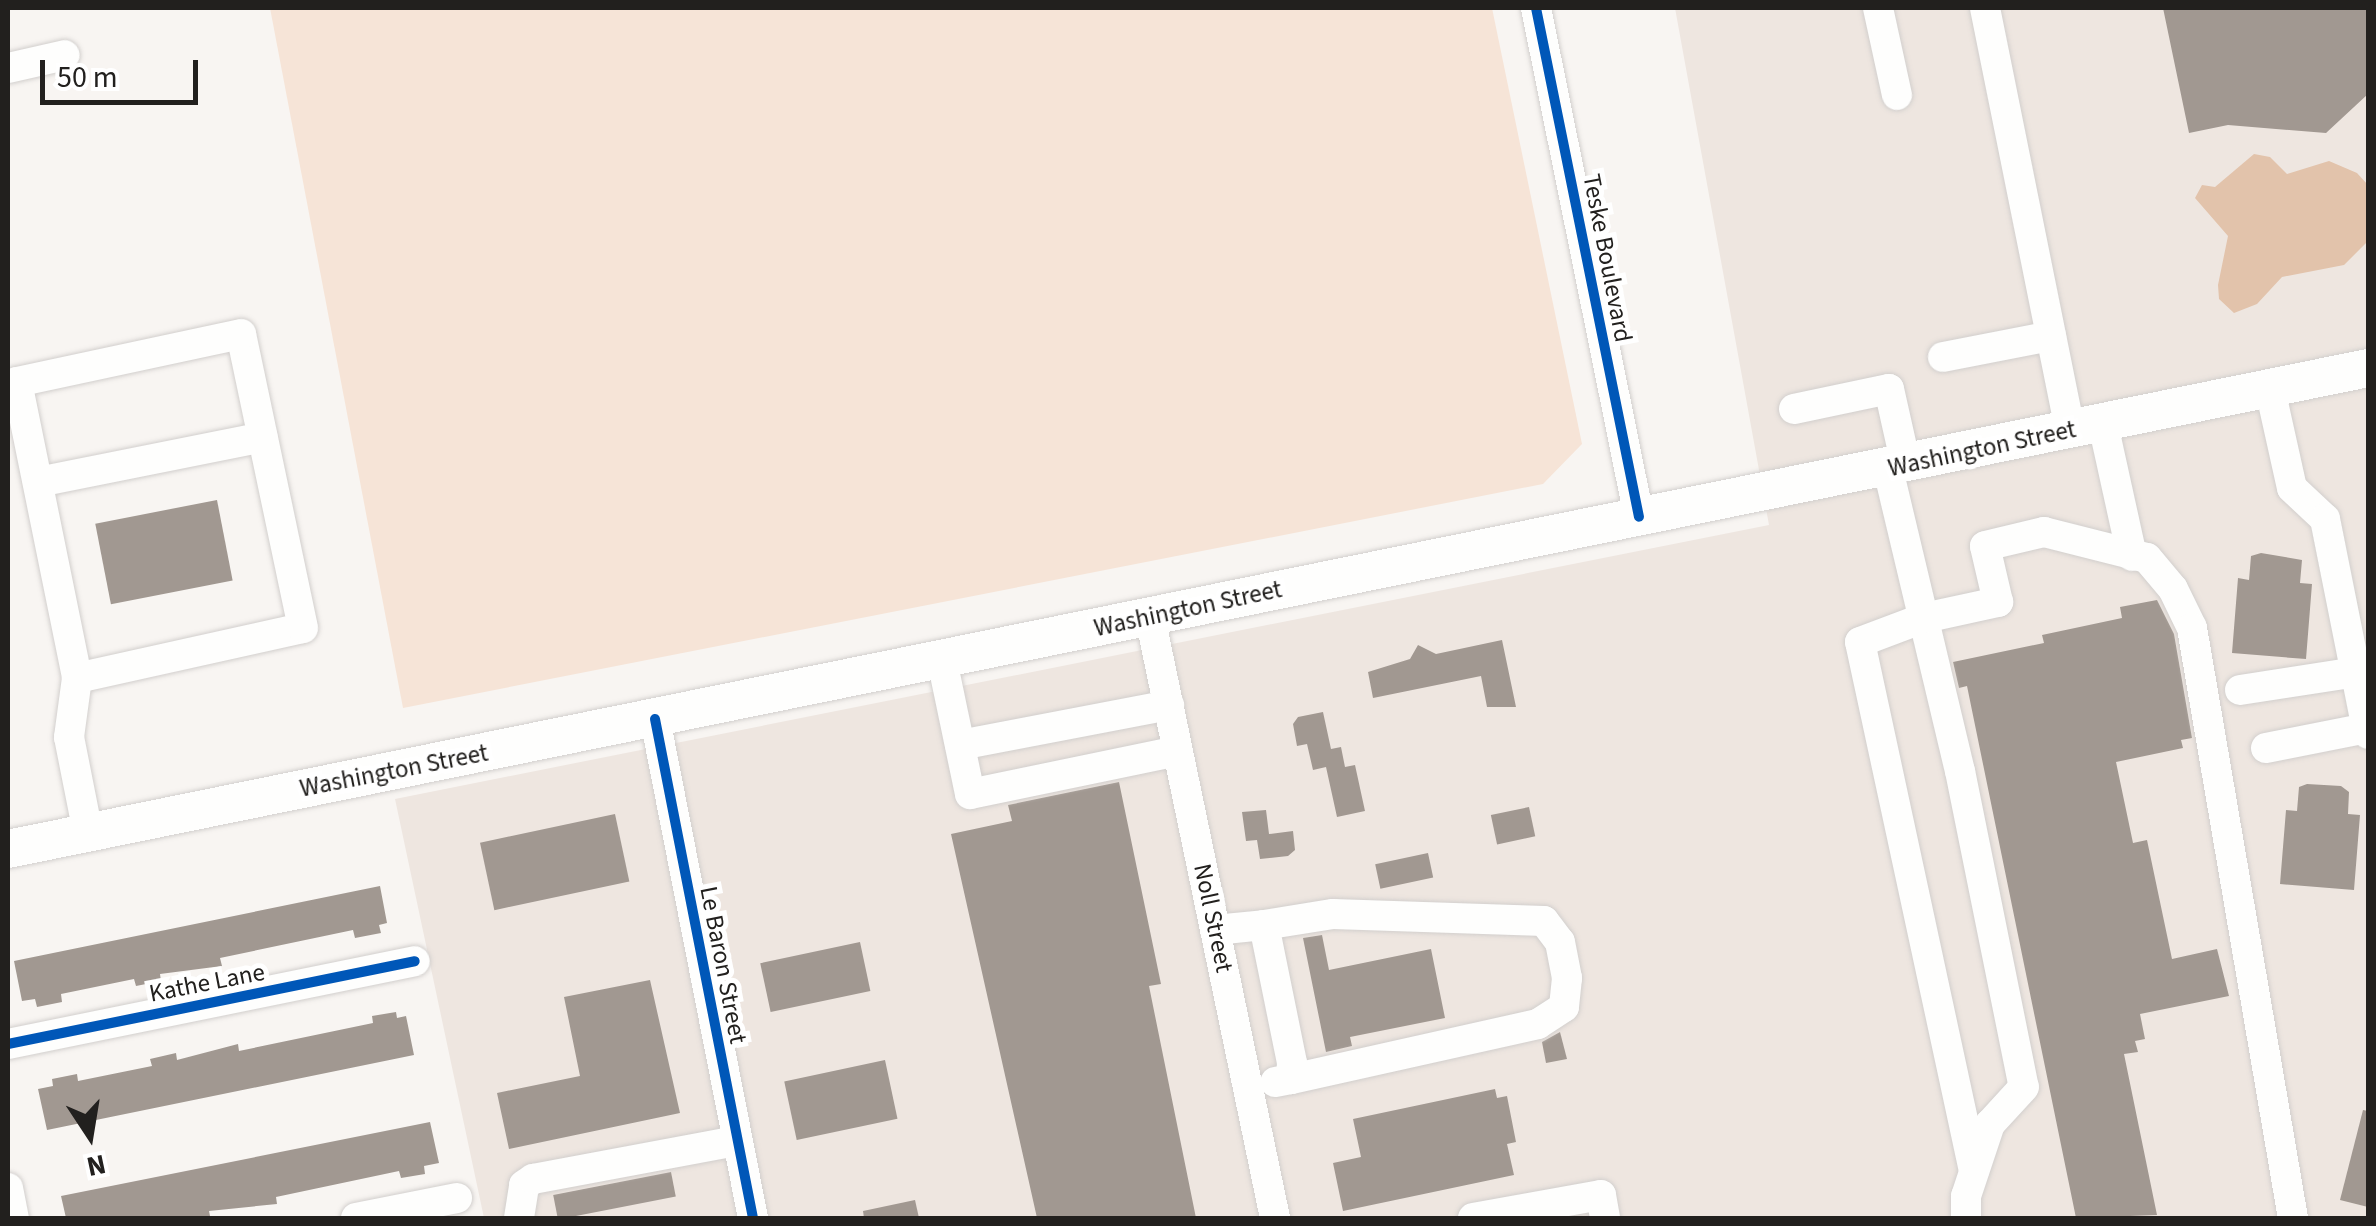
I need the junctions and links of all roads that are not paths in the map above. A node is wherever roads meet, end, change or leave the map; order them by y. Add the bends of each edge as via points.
1 (1536, 8) edge
2 (1878, 8) edge
3 (1985, 8) edge
4 (65, 56) dead end
5 (8, 65) edge
6 (1897, 95) dead end
7 (2051, 336) junction
8 (1943, 356) dead end
9 (2368, 368) edge
10 (2270, 389) junction
11 (1794, 409) dead end
12 (2086, 427) junction
13 (263, 437) junction
14 (1897, 467) junction
15 (38, 482) junction
16 (1639, 517) junction
17 (2132, 556) junction
18 (1150, 617) junction
19 (1924, 618) junction
20 (942, 660) junction
21 (2356, 672) junction
22 (78, 678) junction
23 (2240, 690) dead end
24 (1169, 705) junction
25 (655, 718) junction
26 (2368, 731) edge
27 (960, 745) junction
28 (2266, 748) dead end
29 (1178, 751) junction
30 (88, 833) junction
31 (8, 850) edge
32 (1264, 925) junction
33 (1215, 930) junction
34 (416, 961) dead end
35 (8, 1044) edge
36 (1291, 1078) junction
37 (1248, 1087) junction
38 (737, 1140) junction
39 (1974, 1171) junction
40 (8, 1188) edge
41 (457, 1198) dead end
42 (742, 1216) edge
43 (14, 1218) edge
44 (356, 1218) edge
45 (519, 1218) edge
46 (1275, 1218) edge
47 (1473, 1218) edge
48 (1605, 1218) edge
49 (1966, 1218) edge
50 (2293, 1218) edge

1 - 16 street, Teske Boulevard
2 - 6 street
3 - 7 street
4 - 5 street
7 - 8 street
7 - 12 street
9 - 10 main road, Washington Street
10 - 12 main road, Washington Street
10 - 21 street via 2292,488 2325,519
11 - 14 street via 1890,389
12 - 14 main road, Washington Street
12 - 17 street
13 - 15 street
13 - 15 street via 241,334 17,382
13 - 22 street via 303,628
14 - 16 main road, Washington Street
14 - 19 street
15 - 22 street
16 - 18 main road, Washington Street
17 - 19 street via 2044,532 1985,546 1998,602
17 - 50 street via 2147,558 2173,588 2192,628
18 - 20 main road, Washington Street
18 - 24 street, Noll Street
19 - 39 street via 2024,1087 1990,1124
19 - 39 street via 1860,642
20 - 25 main road, Washington Street
20 - 27 street
21 - 23 street
21 - 26 street
22 - 30 street via 69,737
24 - 27 street
24 - 29 street, Noll Street
25 - 30 main road, Washington Street
25 - 38 street, Le Baron Street
26 - 28 street
27 - 29 street via 970,794
29 - 33 street, Noll Street
30 - 31 main road, Washington Street
32 - 33 street
32 - 36 street
32 - 36 street via 1333,914 1544,921 1560,942 1568,978 1564,1007 1538,1024
33 - 37 street, Noll Street
34 - 35 street, Kathe Lane
36 - 37 street
37 - 46 street, Noll Street
38 - 42 street, Le Baron Street
38 - 45 street via 533,1179 524,1185
39 - 49 street
40 - 43 street
41 - 44 street
47 - 48 street via 1600,1194

